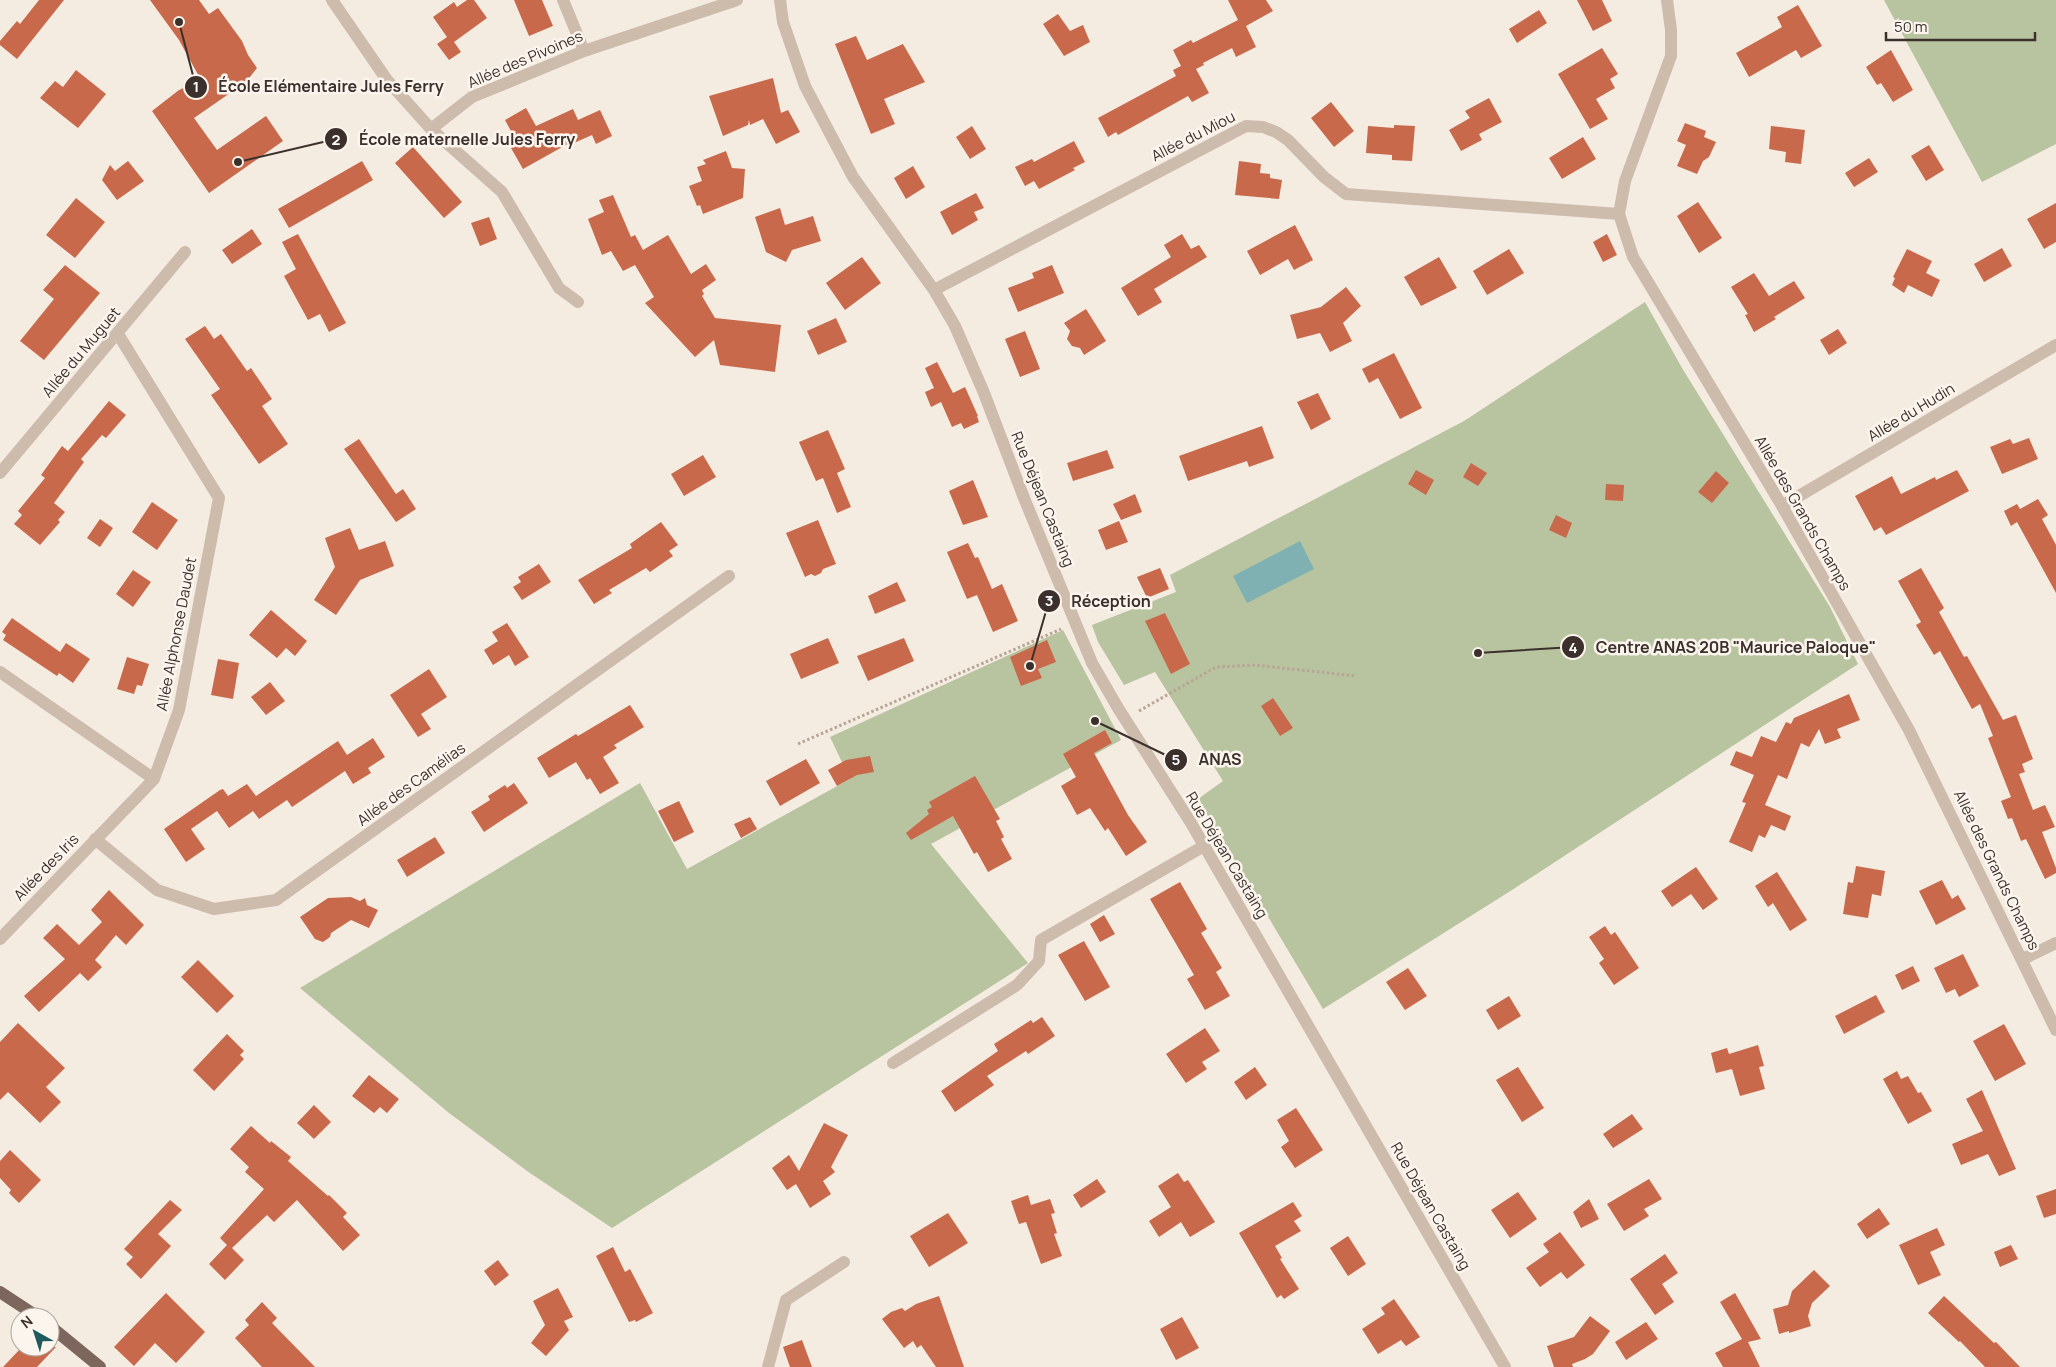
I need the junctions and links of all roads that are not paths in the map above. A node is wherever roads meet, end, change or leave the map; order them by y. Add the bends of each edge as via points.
1 (332, 0) edge
2 (563, 0) edge
3 (737, 0) edge
4 (780, 0) edge
5 (1666, 0) edge
6 (584, 51) junction
7 (431, 129) junction
8 (1619, 214) junction
9 (185, 252) dead end
10 (934, 290) junction
11 (578, 302) dead end
12 (118, 334) junction
13 (2056, 345) edge
14 (0, 473) edge
15 (1782, 506) junction
16 (729, 576) dead end
17 (0, 672) edge
18 (154, 779) junction
19 (96, 839) junction
20 (1204, 846) junction
21 (0, 939) edge
22 (2056, 944) edge
23 (2023, 959) junction
24 (2056, 1030) edge
25 (892, 1063) dead end
26 (844, 1262) dead end
27 (0, 1292) edge
28 (23, 1307) edge
29 (60, 1334) edge
30 (100, 1367) edge
31 (768, 1367) edge
32 (1505, 1367) edge

1 - 7 street via 387,80
2 - 6 street
3 - 6 street, Allée des Pivoines
4 - 10 street, Rue Déjean Castaing via 783,22 805,86 849,169
5 - 8 street, Allée des Grands Champs via 1671,30 1670,56 1625,181
6 - 7 street, Allée des Pivoines via 472,97
7 - 11 street via 502,192 559,288
8 - 10 street, Allée du Miou via 1346,194 1324,177 1288,140 1263,127 1246,126
8 - 15 street, Allée des Grands Champs via 1632,257
9 - 12 street, Allée du Muguet
10 - 20 street, Rue Déjean Castaing via 955,326 984,393 1092,663
12 - 14 street, Allée du Muguet
12 - 18 street, Allée Alphonse Daudet via 219,498 179,710
13 - 15 street, Allée du Hudin
15 - 23 street, Allée des Grands Champs via 1909,730
16 - 19 street, Allée des Camélias via 276,900 214,909 206,907 157,890
17 - 18 street
18 - 19 street, Allée des Iris
19 - 21 street, Allée des Iris
20 - 25 street via 1041,940 1039,961 1017,985
20 - 32 street, Rue Déjean Castaing
22 - 23 street
23 - 24 street, Allée des Grands Champs
26 - 31 street via 786,1300
27 - 28 main road
29 - 30 main road

